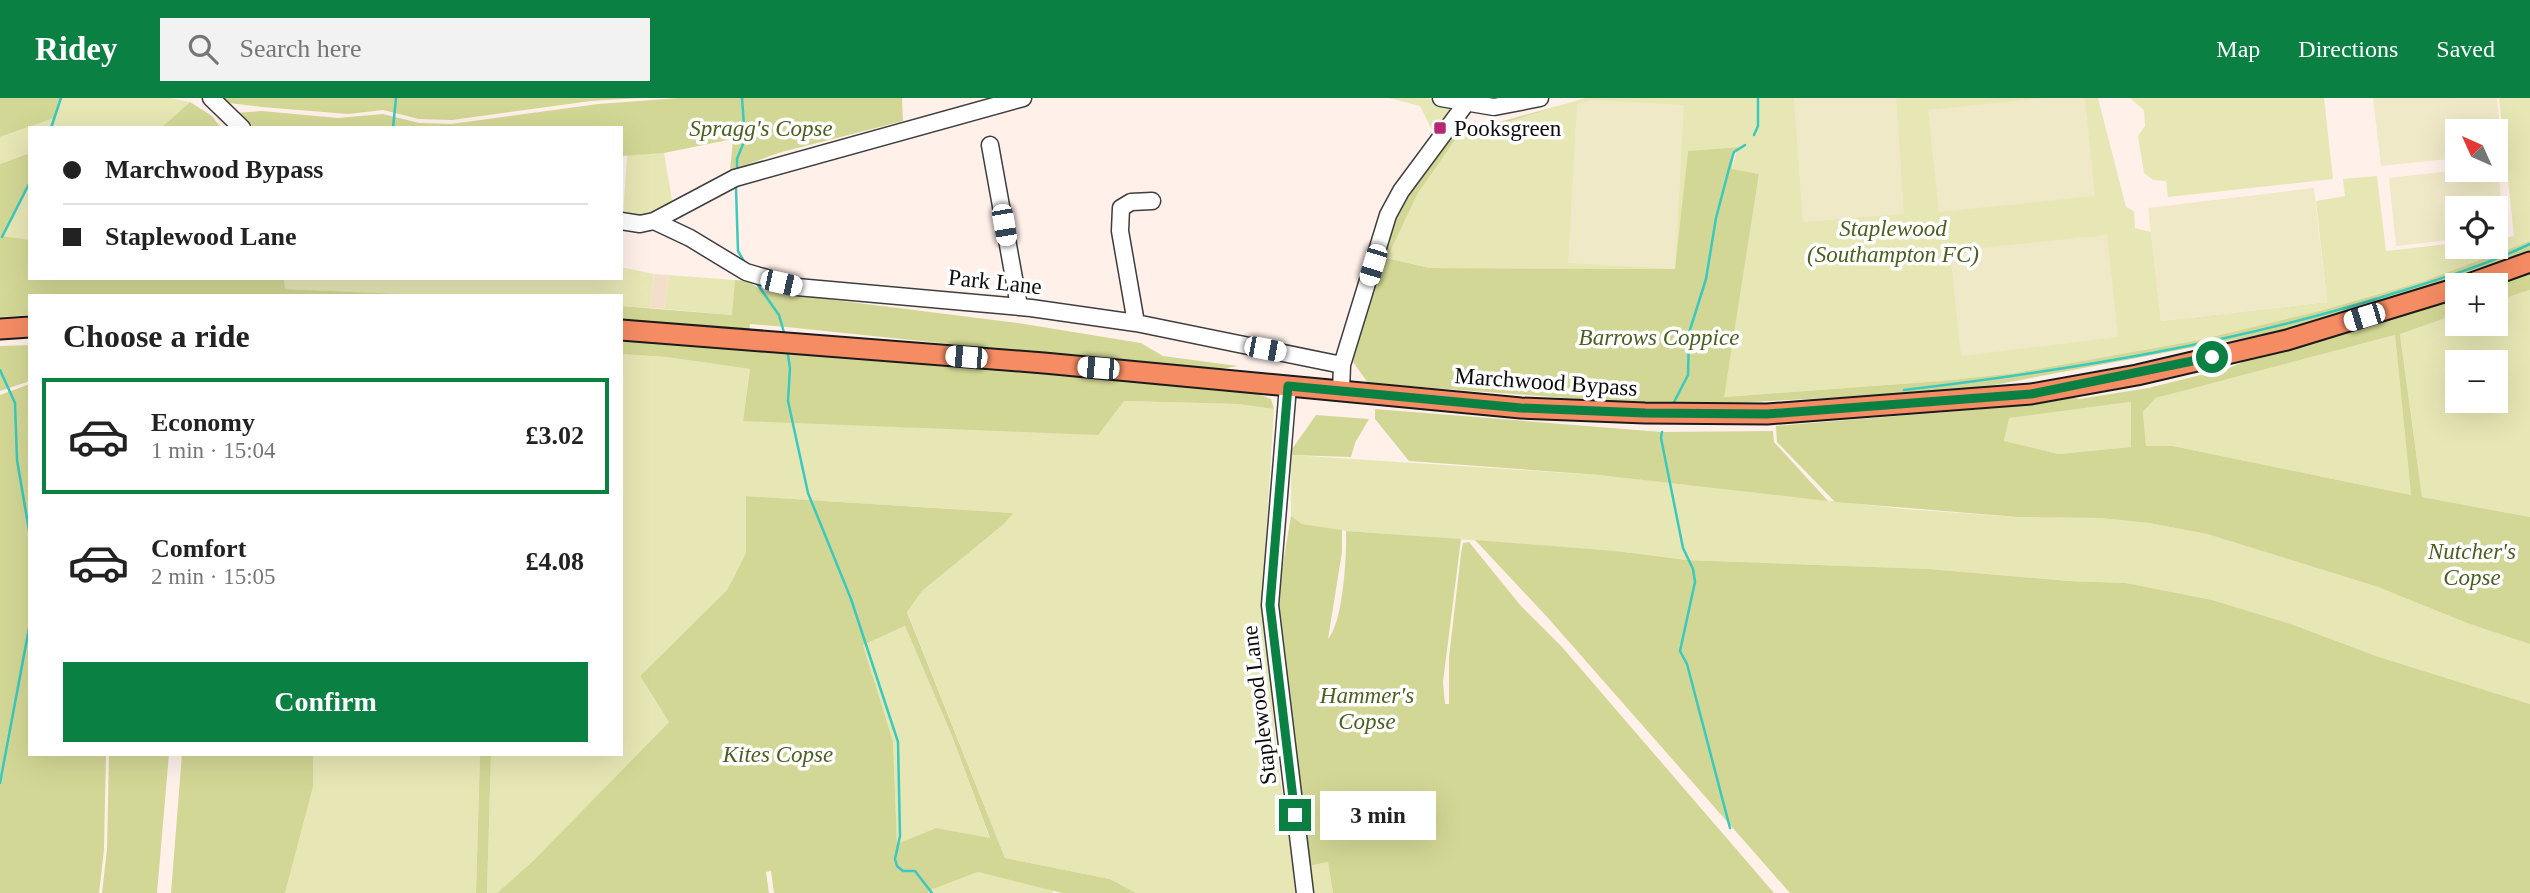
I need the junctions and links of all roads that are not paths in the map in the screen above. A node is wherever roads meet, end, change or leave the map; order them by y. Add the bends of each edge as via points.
1 (211, 98) edge
2 (1023, 98) edge
3 (1441, 98) edge
4 (1540, 98) edge
5 (1469, 101) edge
6 (240, 126) edge
7 (990, 145) dead end
8 (1152, 201) dead end
9 (623, 221) edge
10 (654, 221) junction
11 (2530, 262) edge
12 (2499, 273) edge
13 (2445, 292) edge
14 (1019, 306) junction
15 (1136, 323) junction
16 (28, 327) edge
17 (0, 329) edge
18 (623, 330) edge
19 (1342, 365) junction
20 (1288, 386) junction
21 (1341, 391) junction
22 (1305, 893) edge

1 - 6 street
2 - 10 street via 735,178
3 - 5 street
4 - 5 street via 1494,107
5 - 19 street via 1388,215
7 - 14 street
8 - 15 street via 1131,202 1121,208 1119,231
9 - 10 street
10 - 14 street, Park Lane via 753,275 797,287
11 - 12 main road
13 - 21 main road, Marchwood Bypass via 2287,340 2187,363 2031,394 1977,399 1767,414 1645,413 1521,408
14 - 15 street, Park Lane
15 - 19 street, Park Lane
16 - 17 main road
18 - 20 main road, Marchwood Bypass
19 - 21 street
20 - 21 main road, Marchwood Bypass
20 - 22 street, Staplewood Lane via 1270,605

